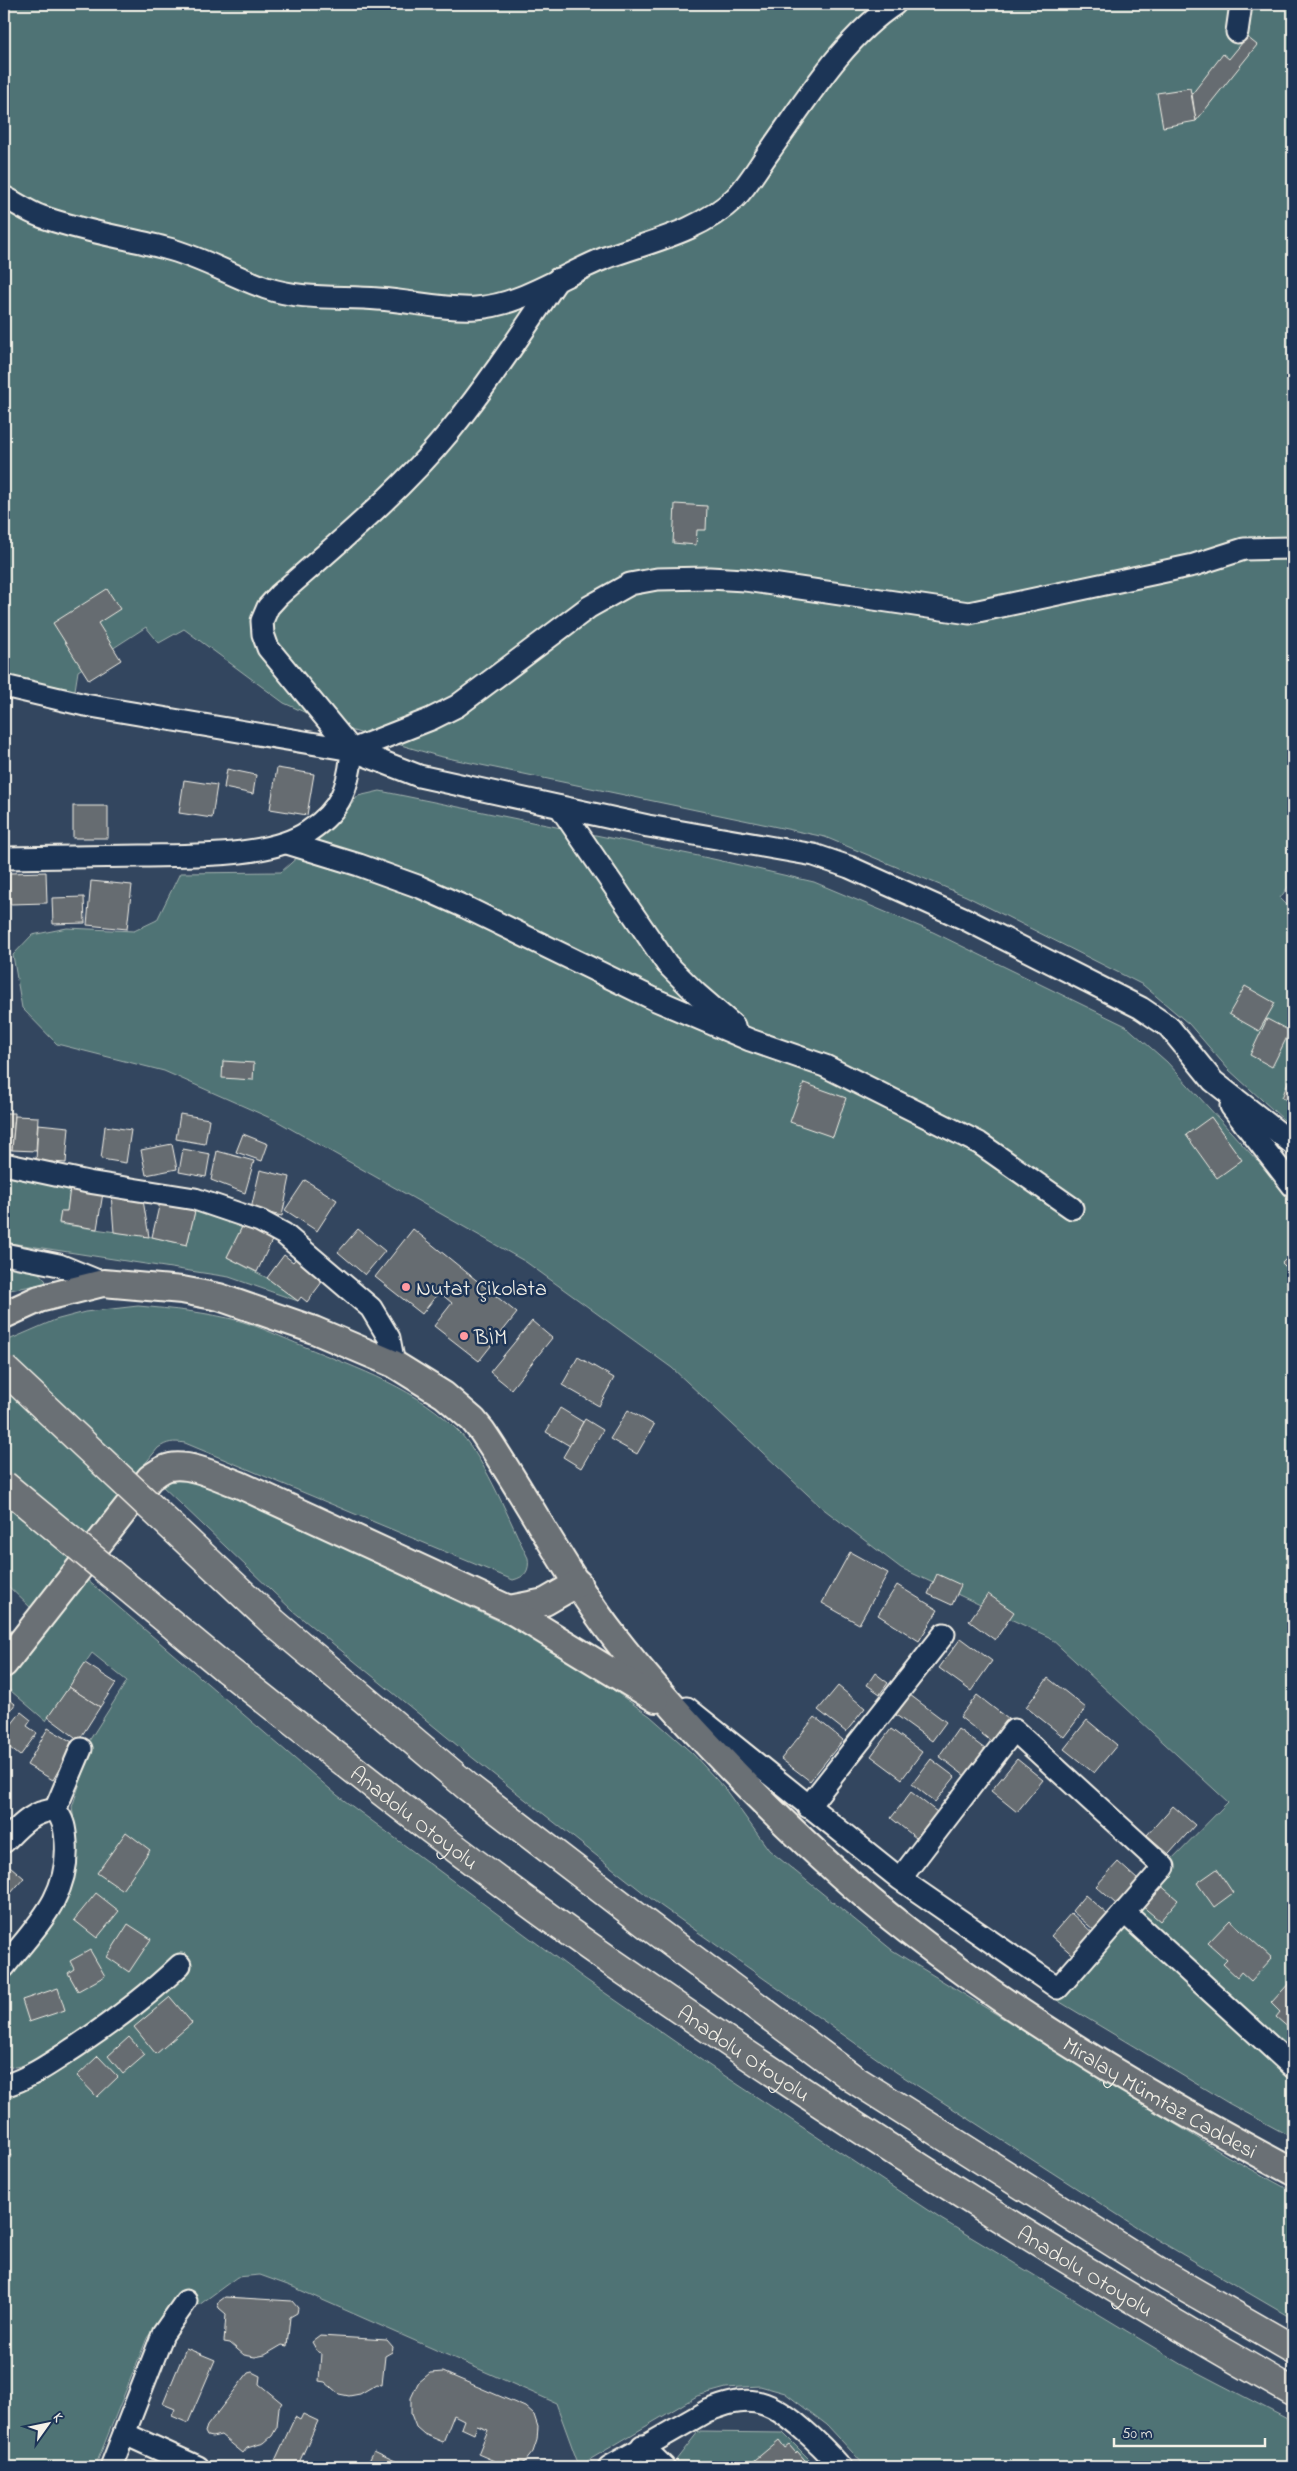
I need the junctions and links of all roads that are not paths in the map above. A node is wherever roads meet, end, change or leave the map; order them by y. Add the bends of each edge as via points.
1 (895, 4) edge
2 (1241, 4) edge
3 (1237, 32) dead end
4 (4, 197) edge
5 (558, 279) junction
6 (1293, 548) edge
7 (4, 686) edge
8 (352, 750) junction
9 (560, 806) junction
10 (286, 843) junction
11 (4, 858) edge
12 (750, 1040) junction
13 (1213, 1081) junction
14 (1293, 1144) edge
15 (4, 1164) edge
16 (1293, 1186) edge
17 (1072, 1208) dead end
18 (4, 1254) edge
19 (103, 1283) junction
20 (39, 1299) junction
21 (4, 1304) edge
22 (4, 1315) edge
23 (394, 1364) junction
24 (4, 1369) edge
25 (4, 1485) edge
26 (578, 1583) junction
27 (508, 1608) junction
28 (944, 1634) dead end
29 (4, 1664) edge
30 (644, 1674) junction
31 (678, 1712) junction
32 (82, 1749) dead end
33 (808, 1807) junction
34 (55, 1810) junction
35 (4, 1842) edge
36 (900, 1878) junction
37 (1124, 1912) junction
38 (180, 1965) dead end
39 (4, 1967) edge
40 (1293, 2067) edge
41 (4, 2086) edge
42 (1293, 2172) edge
43 (186, 2301) dead end
44 (1293, 2349) edge
45 (1293, 2392) edge
46 (125, 2434) junction
47 (642, 2446) junction
48 (111, 2467) edge
49 (198, 2467) edge
50 (609, 2467) edge
51 (664, 2467) edge
52 (841, 2467) edge

1 - 5 street via 868,24 850,45 816,86 737,196 719,211 698,225
2 - 3 street
4 - 5 street via 39,216 175,250 283,293 477,308 521,296
5 - 8 street via 501,365 449,432 390,494 268,607 262,621 268,648
6 - 8 street via 1244,549 1194,565 969,613 744,580 641,580 589,607 457,706
7 - 8 street via 85,705
8 - 9 street via 418,776
8 - 10 street via 350,777 341,798 326,818 309,832
9 - 12 street via 667,964
9 - 13 street via 648,826 814,856 881,880 1141,1008 1169,1027
10 - 11 street via 210,854
10 - 12 street via 420,887 656,1000
12 - 17 street via 824,1066 980,1143
13 - 14 street
13 - 16 street
15 - 23 street via 88,1182 195,1199 284,1234 371,1308 390,1338
18 - 19 street via 59,1265
19 - 20 main road
19 - 23 main road via 182,1290 218,1297 314,1330
20 - 21 street
20 - 22 main road
23 - 26 main road via 421,1379 473,1420
24 - 44 highway, Anadolu Otoyolu, bridge via 273,1622 468,1786 649,1926 854,2079 1166,2276
25 - 45 highway, Anadolu Otoyolu, bridge via 226,1668 440,1837 611,1962 830,2110 990,2212 1146,2308
26 - 27 main road via 545,1602
26 - 30 main road
27 - 29 main road via 240,1485 199,1470 171,1467 150,1478
27 - 31 main road
28 - 33 street
30 - 31 main road
30 - 33 street
31 - 42 main road, Miralay Mümtaz Caddesi via 755,1795 851,1884 946,1960 1030,2018 1185,2112
32 - 34 street
33 - 36 street
34 - 35 street via 43,1810 32,1816
34 - 39 street via 65,1830 63,1882 50,1908
36 - 37 street via 1058,1988
36 - 37 street via 1014,1730 1164,1867
37 - 40 street
38 - 41 street via 117,2019 36,2072
43 - 46 street via 163,2334
46 - 48 street
46 - 49 street
47 - 50 street
47 - 51 street
47 - 52 street via 724,2404 758,2402 789,2419

